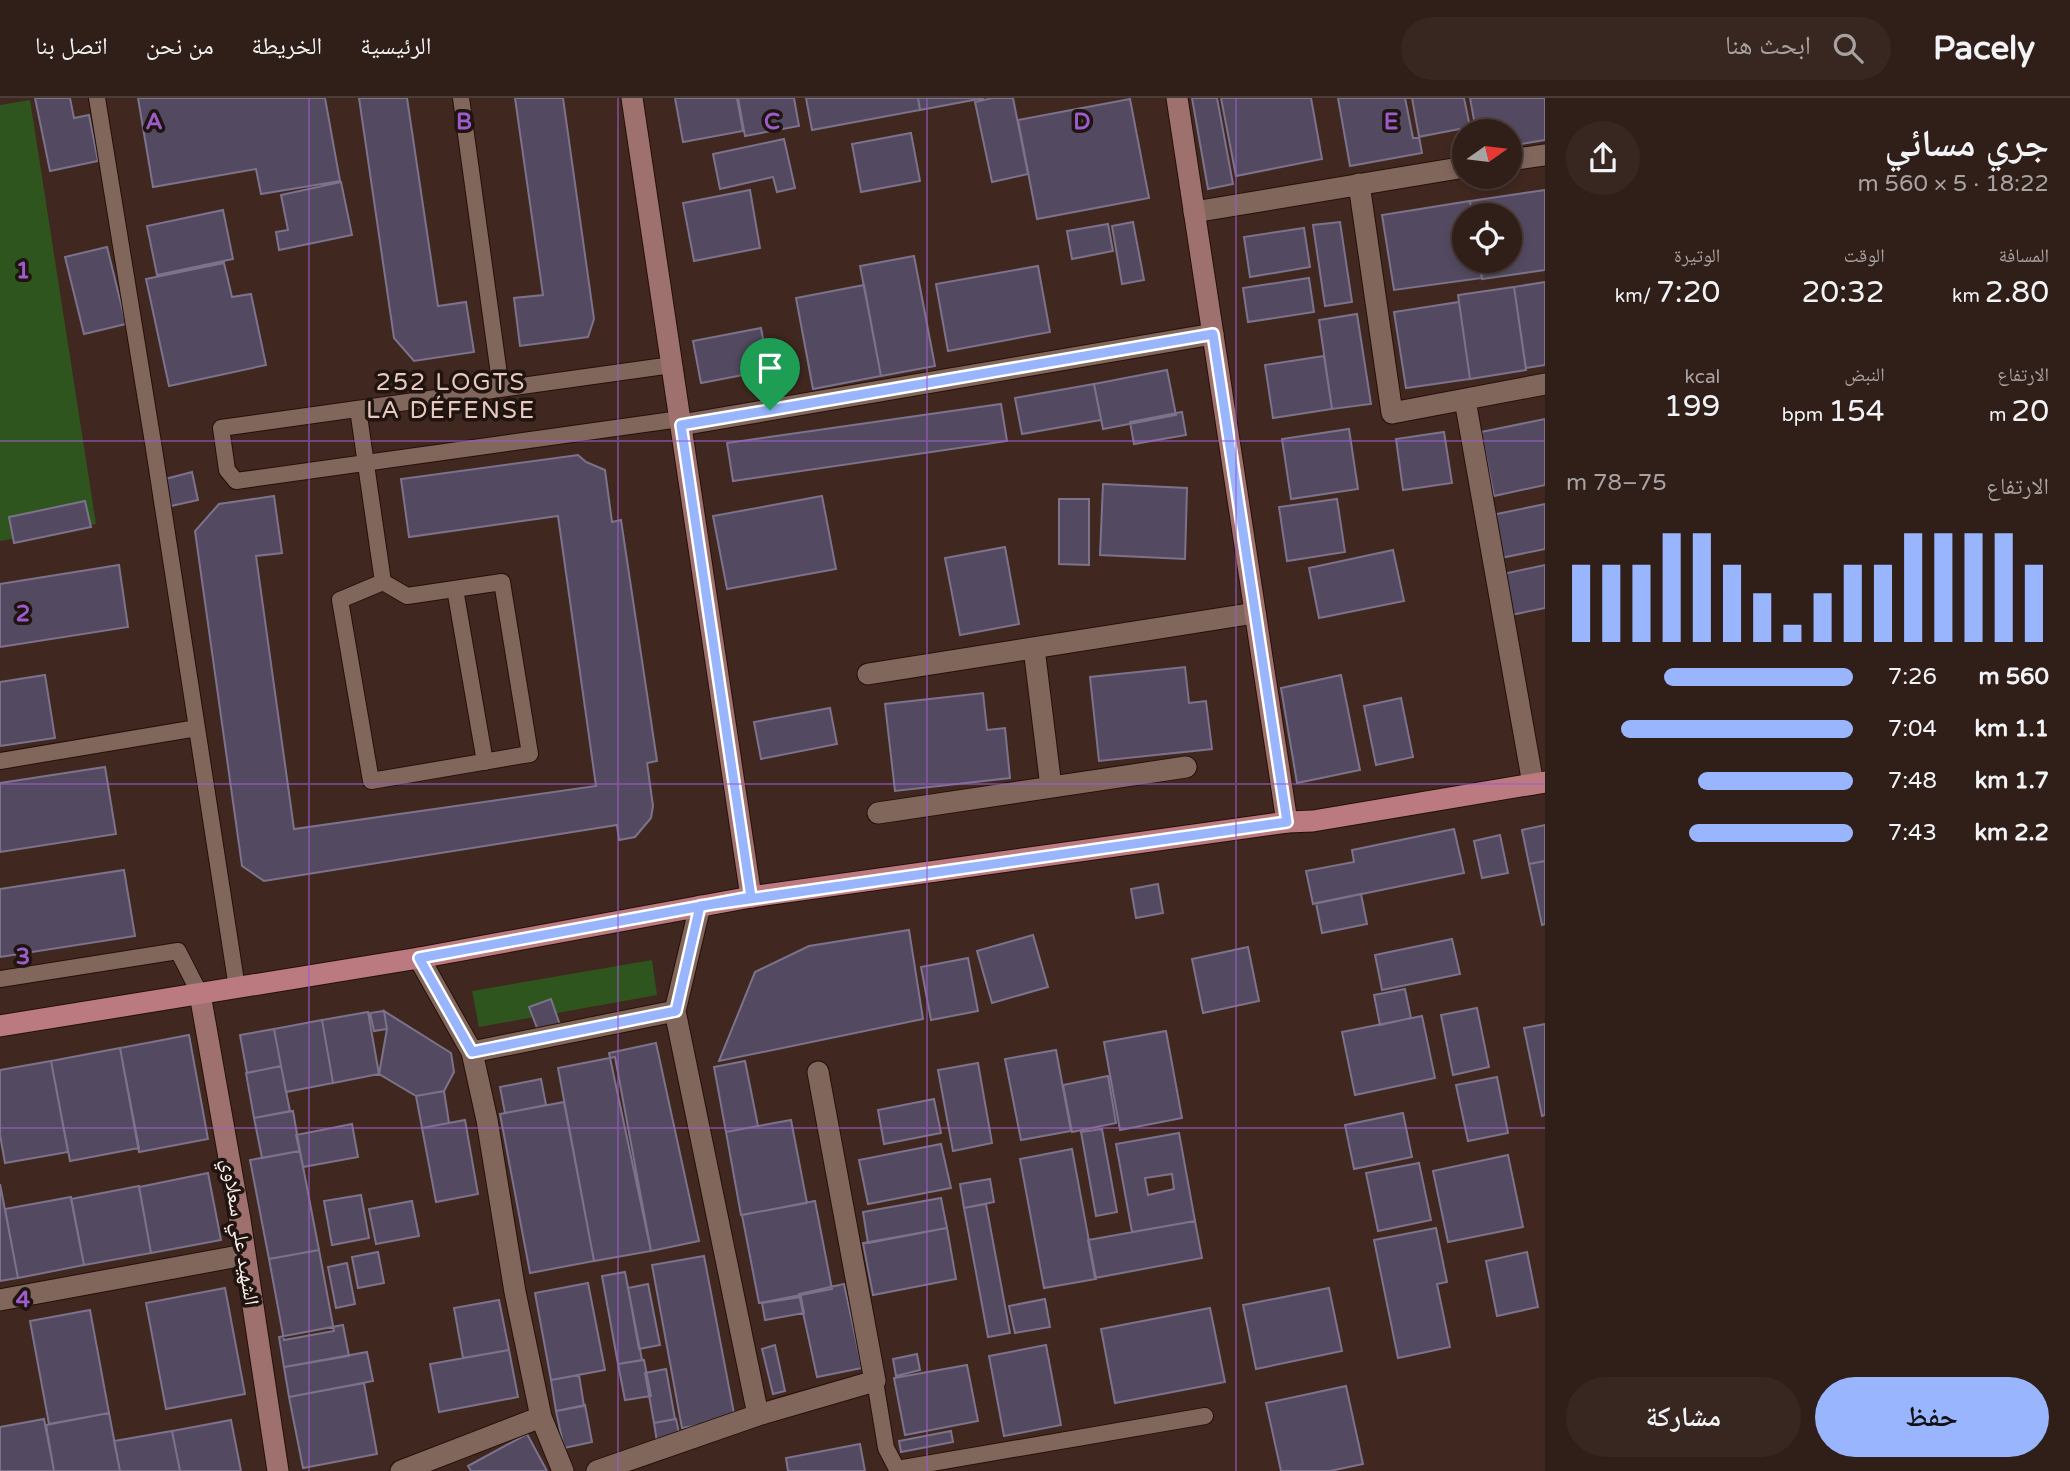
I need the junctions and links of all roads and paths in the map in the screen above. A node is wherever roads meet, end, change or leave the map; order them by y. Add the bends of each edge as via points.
1 (97, 98) edge
2 (461, 98) edge
3 (632, 98) edge
4 (1177, 98) edge
5 (1545, 155) edge
6 (1522, 158) edge
7 (1452, 169) edge
8 (1359, 184) junction
9 (1194, 212) junction
10 (1213, 334) junction
11 (672, 365) junction
12 (1545, 384) edge
13 (501, 389) junction
14 (1465, 400) junction
15 (358, 409) junction
16 (681, 422) junction
17 (366, 463) junction
18 (383, 582) junction
19 (456, 589) junction
20 (1255, 613) junction
21 (1034, 648) junction
22 (868, 674) dead end
23 (197, 728) junction
24 (0, 761) edge
25 (485, 762) junction
26 (1186, 767) dead end
27 (1539, 783) edge
28 (1051, 787) junction
29 (878, 813) dead end
30 (1287, 822) junction
31 (751, 897) junction
32 (700, 906) junction
33 (419, 958) junction
34 (0, 979) edge
35 (237, 988) junction
36 (200, 994) junction
37 (676, 1011) junction
38 (0, 1026) edge
39 (472, 1052) junction
40 (818, 1072) dead end
41 (244, 1255) junction
42 (0, 1300) edge
43 (875, 1381) junction
44 (758, 1415) junction
45 (1205, 1416) dead end
46 (541, 1417) junction
47 (278, 1471) edge
48 (401, 1471) edge
49 (563, 1471) edge
50 (597, 1471) edge

1 - 23 lane
2 - 13 lane
3 - 11 main road
4 - 9 main road
5 - 6 street
7 - 8 street
8 - 9 street
8 - 14 street via 1392,413
9 - 10 main road
10 - 16 street
10 - 20 main road
11 - 13 lane
11 - 16 main road
12 - 14 street
13 - 15 lane
14 - 27 street
15 - 17 lane
15 - 17 lane via 221,428 227,470 236,481
16 - 17 lane
16 - 31 main road
17 - 18 lane
18 - 19 lane via 407,596
18 - 25 lane via 340,600 371,781
19 - 25 lane
19 - 25 lane via 502,582 530,754
20 - 21 street
20 - 30 main road
21 - 22 street
21 - 28 street
23 - 24 lane
23 - 35 lane
26 - 28 street
27 - 30 main road
28 - 29 street
30 - 31 main road
31 - 32 main road
32 - 33 main road
32 - 37 street
33 - 35 main road
33 - 39 street
34 - 36 lane via 178,951
35 - 36 main road
36 - 38 main road
36 - 41 main road, الشهيد علي سعلاوي
37 - 39 street
37 - 44 street
39 - 46 street
40 - 43 street
41 - 42 street
41 - 47 main road, الشهيد علي سعلاوي
43 - 44 street
43 - 45 lane via 886,1448 897,1469
44 - 50 street
46 - 48 street
46 - 49 street

